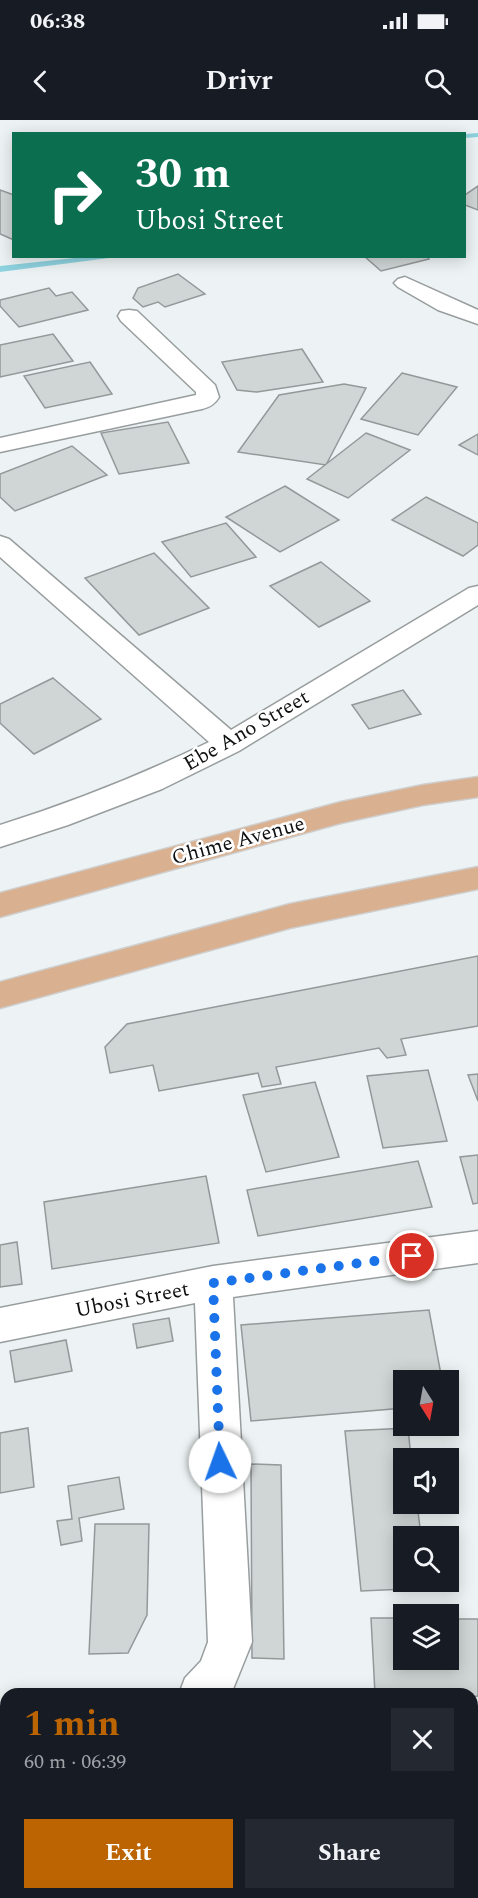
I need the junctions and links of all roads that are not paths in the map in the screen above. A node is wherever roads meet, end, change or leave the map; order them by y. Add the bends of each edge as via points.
1 (405, 283) dead end
2 (129, 316) dead end
3 (478, 318) edge
4 (0, 445) edge
5 (0, 544) edge
6 (478, 594) edge
7 (229, 744) junction
8 (478, 762) edge
9 (478, 787) edge
10 (436, 792) junction
11 (0, 836) edge
12 (478, 878) edge
13 (0, 905) edge
14 (0, 995) edge
15 (478, 1247) edge
16 (213, 1283) junction
17 (0, 1325) edge
18 (206, 1688) edge

1 - 3 street
2 - 4 street via 207,390 208,397 202,402
5 - 7 street
6 - 7 street, Ebe Ano Street
7 - 11 street, Ebe Ano Street via 152,782
8 - 10 main road
9 - 10 main road, Chime Avenue
10 - 13 main road, Chime Avenue via 364,806
12 - 14 main road via 290,916
15 - 16 street, Ubosi Street
16 - 17 street, Ubosi Street
16 - 18 street via 230,1642 218,1675

